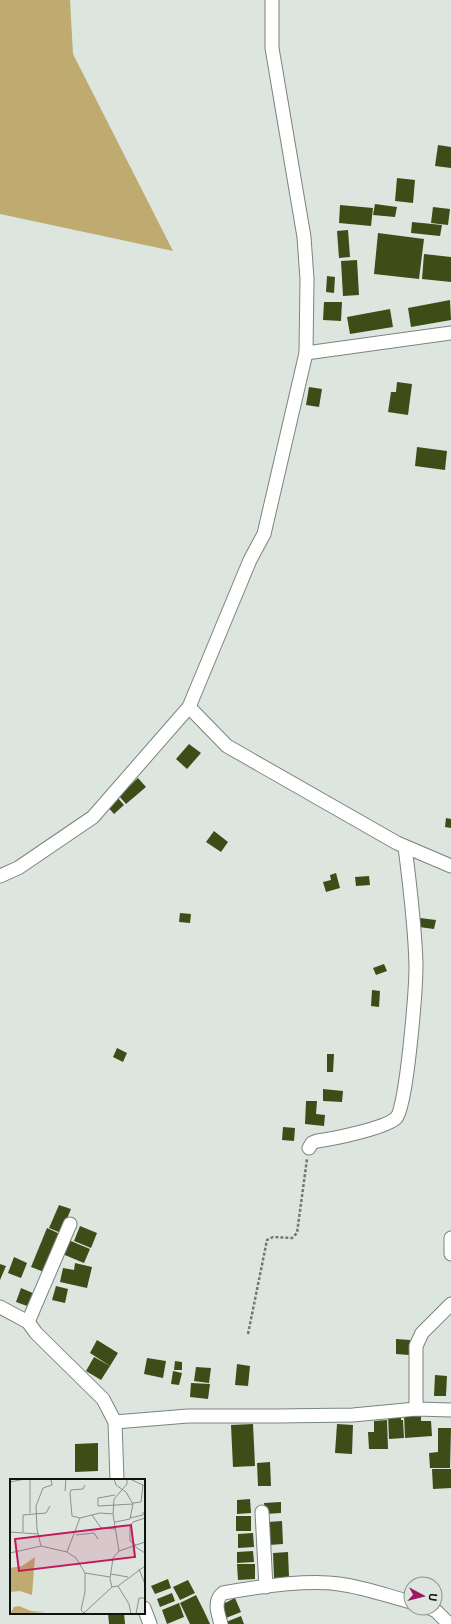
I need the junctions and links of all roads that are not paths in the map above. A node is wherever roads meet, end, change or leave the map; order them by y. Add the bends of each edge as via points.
1 (272, 0) edge
2 (451, 333) edge
3 (306, 353) junction
4 (188, 707) junction
5 (405, 847) junction
6 (451, 866) edge
7 (0, 876) edge
8 (309, 1148) road end
9 (70, 1224) dead end
10 (451, 1238) edge
11 (451, 1254) edge
12 (451, 1304) edge
13 (0, 1307) edge
14 (28, 1322) junction
15 (416, 1410) junction
16 (451, 1410) edge
17 (115, 1422) junction
18 (117, 1479) edge
19 (262, 1512) dead end
20 (266, 1587) junction
21 (403, 1600) edge
22 (145, 1611) edge
23 (441, 1616) edge
24 (150, 1624) edge
25 (221, 1624) edge
26 (449, 1624) edge

1 - 3 street via 272,48 304,237 307,279
2 - 3 street
3 - 4 street via 264,534 250,560
4 - 5 street via 227,746
4 - 7 street via 93,817 18,868
5 - 6 street
5 - 8 street via 416,966 402,1108 396,1118 374,1129 317,1141
9 - 14 street
10 - 11 street
12 - 15 street via 418,1338
13 - 14 street
14 - 17 street via 103,1399
15 - 16 street
15 - 17 street via 338,1415 188,1416
17 - 18 street
19 - 20 street
20 - 21 street via 322,1582
20 - 25 street via 223,1593 219,1596 217,1607
22 - 24 street
23 - 26 street

